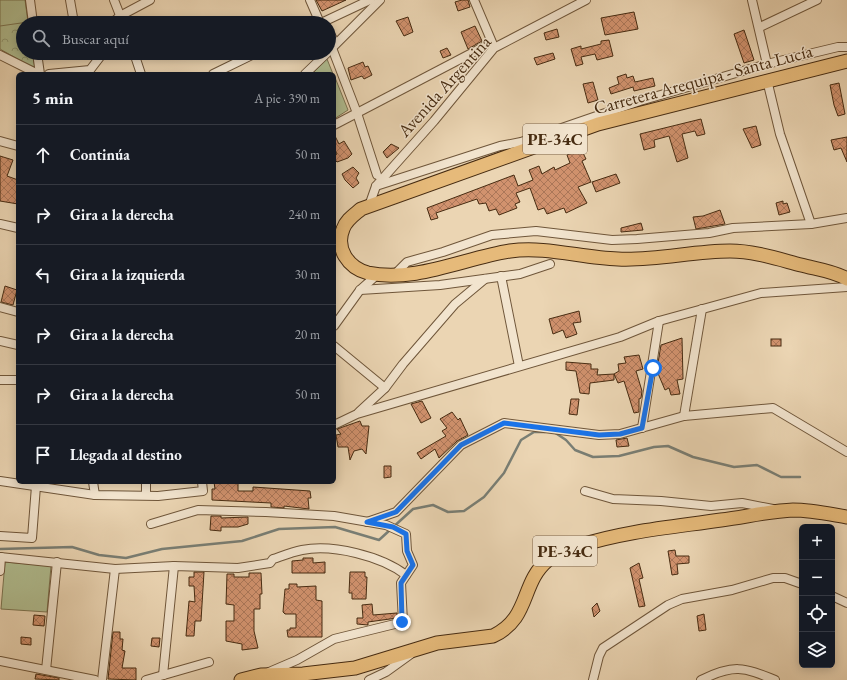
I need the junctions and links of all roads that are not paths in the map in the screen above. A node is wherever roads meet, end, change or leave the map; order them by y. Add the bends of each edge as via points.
1 (30, 0) edge
2 (70, 0) edge
3 (114, 0) edge
4 (150, 0) edge
5 (310, 0) edge
6 (370, 0) edge
7 (380, 0) edge
8 (474, 0) edge
9 (586, 0) edge
10 (752, 0) edge
11 (817, 0) edge
12 (32, 16) edge
13 (73, 16) edge
14 (119, 16) edge
15 (128, 16) edge
16 (318, 16) edge
17 (336, 16) edge
18 (760, 27) junction
19 (336, 43) edge
20 (493, 46) junction
21 (847, 47) edge
22 (0, 55) edge
23 (38, 60) edge
24 (98, 60) edge
25 (137, 60) edge
26 (243, 60) edge
27 (319, 60) edge
28 (333, 60) edge
29 (847, 60) edge
30 (767, 64) junction
31 (35, 72) edge
32 (39, 72) edge
33 (70, 72) edge
34 (141, 72) edge
35 (221, 72) edge
36 (307, 72) edge
37 (767, 80) junction
38 (357, 113) junction
39 (336, 124) edge
40 (0, 141) edge
41 (16, 145) edge
42 (377, 175) dead end
43 (376, 186) junction
44 (369, 206) junction
45 (847, 218) edge
46 (0, 224) edge
47 (811, 224) junction
48 (16, 228) edge
49 (550, 264) dead end
50 (378, 274) junction
51 (395, 274) junction
52 (501, 276) junction
53 (486, 278) junction
54 (847, 279) edge
55 (847, 287) edge
56 (360, 290) junction
57 (0, 307) edge
58 (702, 309) junction
59 (16, 311) edge
60 (659, 321) junction
61 (336, 323) edge
62 (0, 341) edge
63 (16, 345) edge
64 (336, 348) edge
65 (518, 366) junction
66 (0, 380) edge
67 (16, 380) edge
68 (385, 388) junction
69 (357, 414) junction
70 (684, 416) junction
71 (336, 424) edge
72 (642, 428) junction
73 (847, 452) edge
74 (0, 481) edge
75 (16, 483) edge
76 (93, 484) edge
77 (146, 484) edge
78 (202, 484) edge
79 (33, 485) edge
80 (585, 491) dead end
81 (95, 495) junction
82 (146, 495) junction
83 (782, 511) junction
84 (847, 517) edge
85 (367, 522) junction
86 (151, 524) dead end
87 (0, 536) edge
88 (1, 557) edge
89 (57, 562) junction
90 (174, 566) junction
91 (115, 569) junction
92 (0, 571) edge
93 (406, 575) junction
94 (799, 583) edge
95 (835, 597) edge
96 (847, 603) edge
97 (422, 647) junction
98 (0, 661) edge
99 (209, 662) dead end
100 (46, 670) junction
101 (163, 675) junction
102 (261, 675) junction
103 (95, 680) edge
104 (102, 680) edge
105 (146, 680) edge
106 (242, 680) edge
107 (369, 680) edge
108 (593, 680) edge
109 (701, 680) edge
110 (776, 680) edge

1 - 12 street
2 - 13 street
3 - 14 street
4 - 15 street
5 - 16 street
6 - 17 street
7 - 19 street
8 - 20 street
9 - 20 street, Avenida Argentina
10 - 18 street
11 - 18 street
18 - 30 street
20 - 38 street
20 - 43 street, Avenida Argentina via 434,121
21 - 30 street
22 - 31 street
23 - 32 street
24 - 33 street via 90,70
25 - 34 street
26 - 35 street
27 - 36 street
28 - 38 street
29 - 37 main road, Carretera Arequipa - Santa Lucía / PE-34C
30 - 43 street via 640,101 521,142 500,146
37 - 44 main road, Carretera Arequipa - Santa Lucía / PE-34C via 598,124
37 - 47 street via 780,134
38 - 39 street
38 - 42 street
40 - 41 street
43 - 44 street, Avenida Argentina
44 - 50 main road, Carretera Arequipa - Santa Lucía / PE-34C via 361,209 343,227 341,248 352,266
45 - 47 street
46 - 48 street
47 - 51 street via 733,228 612,240 536,231 516,232 492,235 407,262
49 - 52 street via 520,274
50 - 51 main road, Carretera Arequipa - Santa Lucía / PE-34C
50 - 56 street
51 - 54 main road, Carretera Arequipa - Santa Lucía / PE-34C via 430,272 512,251 543,251 620,260 731,250 767,256
52 - 53 street
52 - 65 street
53 - 56 street via 440,285
53 - 68 street via 454,304
55 - 58 street via 761,293
56 - 61 street
57 - 59 street
58 - 60 street
58 - 70 street
60 - 65 street via 620,337
60 - 72 street
62 - 63 street
64 - 68 street
65 - 69 street
66 - 67 street
68 - 69 street
69 - 71 street
70 - 72 street
70 - 73 street via 773,408
72 - 85 street via 620,434 599,435 504,423 461,445 396,512
74 - 75 street
76 - 81 street
77 - 82 street
78 - 82 street via 203,491
79 - 81 street
79 - 87 street via 32,538
80 - 83 street via 613,499 711,506 742,503
81 - 82 street
83 - 84 main road, PE-34C via 807,511
83 - 97 main road, PE-34C via 637,532 573,548 549,559 541,567 516,618 501,632 493,636
85 - 86 street via 334,516 198,510
85 - 93 street via 393,527 406,534 407,551 413,565
88 - 89 street
88 - 92 street
89 - 91 street
89 - 100 street
90 - 91 street
90 - 93 street via 238,568 270,563 272,559 303,550 337,549 394,566
90 - 101 street
91 - 104 street
93 - 102 street via 401,583 402,622 334,639 297,660
94 - 108 street via 785,578 773,578 732,590 682,598 668,604 603,648
95 - 96 street
97 - 102 main road, PE-34C via 355,668
97 - 107 street via 386,672
98 - 100 street
99 - 101 street
100 - 103 street
101 - 105 street
102 - 106 main road, PE-34C
109 - 110 street via 732,668 748,670

